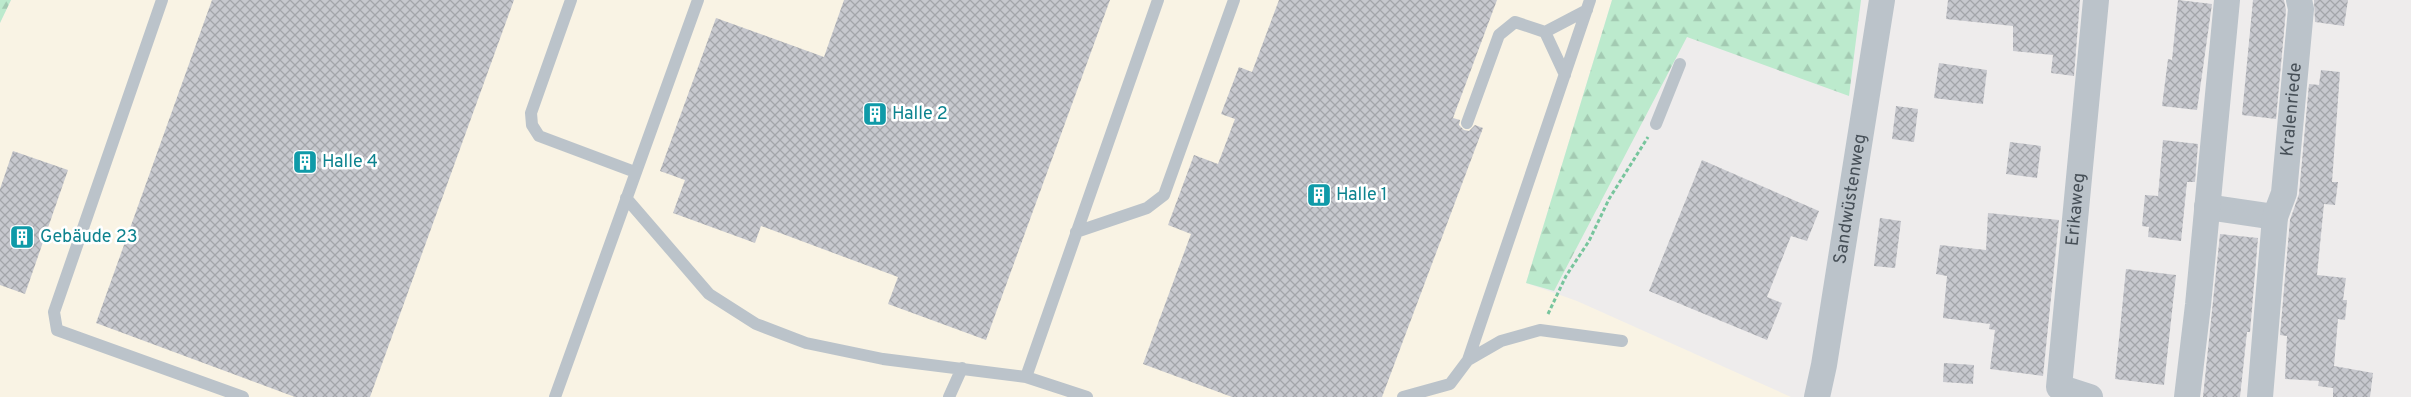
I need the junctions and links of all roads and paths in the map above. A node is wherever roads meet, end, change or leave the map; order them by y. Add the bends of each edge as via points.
1 (162, 0) edge
2 (571, 0) edge
3 (698, 0) edge
4 (1158, 0) edge
5 (1234, 0) edge
6 (1882, 0) edge
7 (2096, 0) edge
8 (2227, 0) edge
9 (2299, 0) edge
10 (1588, 5) edge
11 (1545, 32) junction
12 (1680, 64) dead end
13 (1564, 75) junction
14 (1467, 123) dead end
15 (1656, 124) joint
16 (635, 172) junction
17 (626, 198) junction
18 (2207, 207) junction
19 (2275, 217) junction
20 (1076, 232) junction
21 (1540, 330) junction
22 (1622, 341) dead end
23 (1468, 360) junction
24 (962, 368) junction
25 (1026, 377) junction
26 (243, 397) edge
27 (555, 397) edge
28 (949, 397) edge
29 (1087, 397) edge
30 (1404, 397) edge
31 (1817, 397) edge
32 (2090, 397) edge
33 (2187, 397) edge
34 (2260, 397) edge

1 - 26 lane via 54,312 57,330
2 - 16 lane via 531,113 532,125 539,136
3 - 16 lane
4 - 20 lane
5 - 20 lane via 1164,195 1147,208
6 - 31 street, Sandwüstenweg
7 - 32 street, Erikaweg via 2059,388
8 - 18 street
9 - 19 street, Kralenriede via 2301,9 2284,192
10 - 11 lane
10 - 13 lane
11 - 13 lane
11 - 14 lane via 1515,22 1500,35
12 - 15 lane
13 - 23 lane
15 - 21 path via 1609,199
16 - 17 lane
17 - 24 lane via 709,294 756,324 806,343 883,359
17 - 27 lane
18 - 19 street
18 - 33 street
19 - 34 street, Kralenriede
20 - 25 lane
21 - 22 lane
21 - 23 lane via 1502,341
23 - 30 lane via 1450,384
24 - 25 lane
24 - 28 lane
25 - 29 lane

